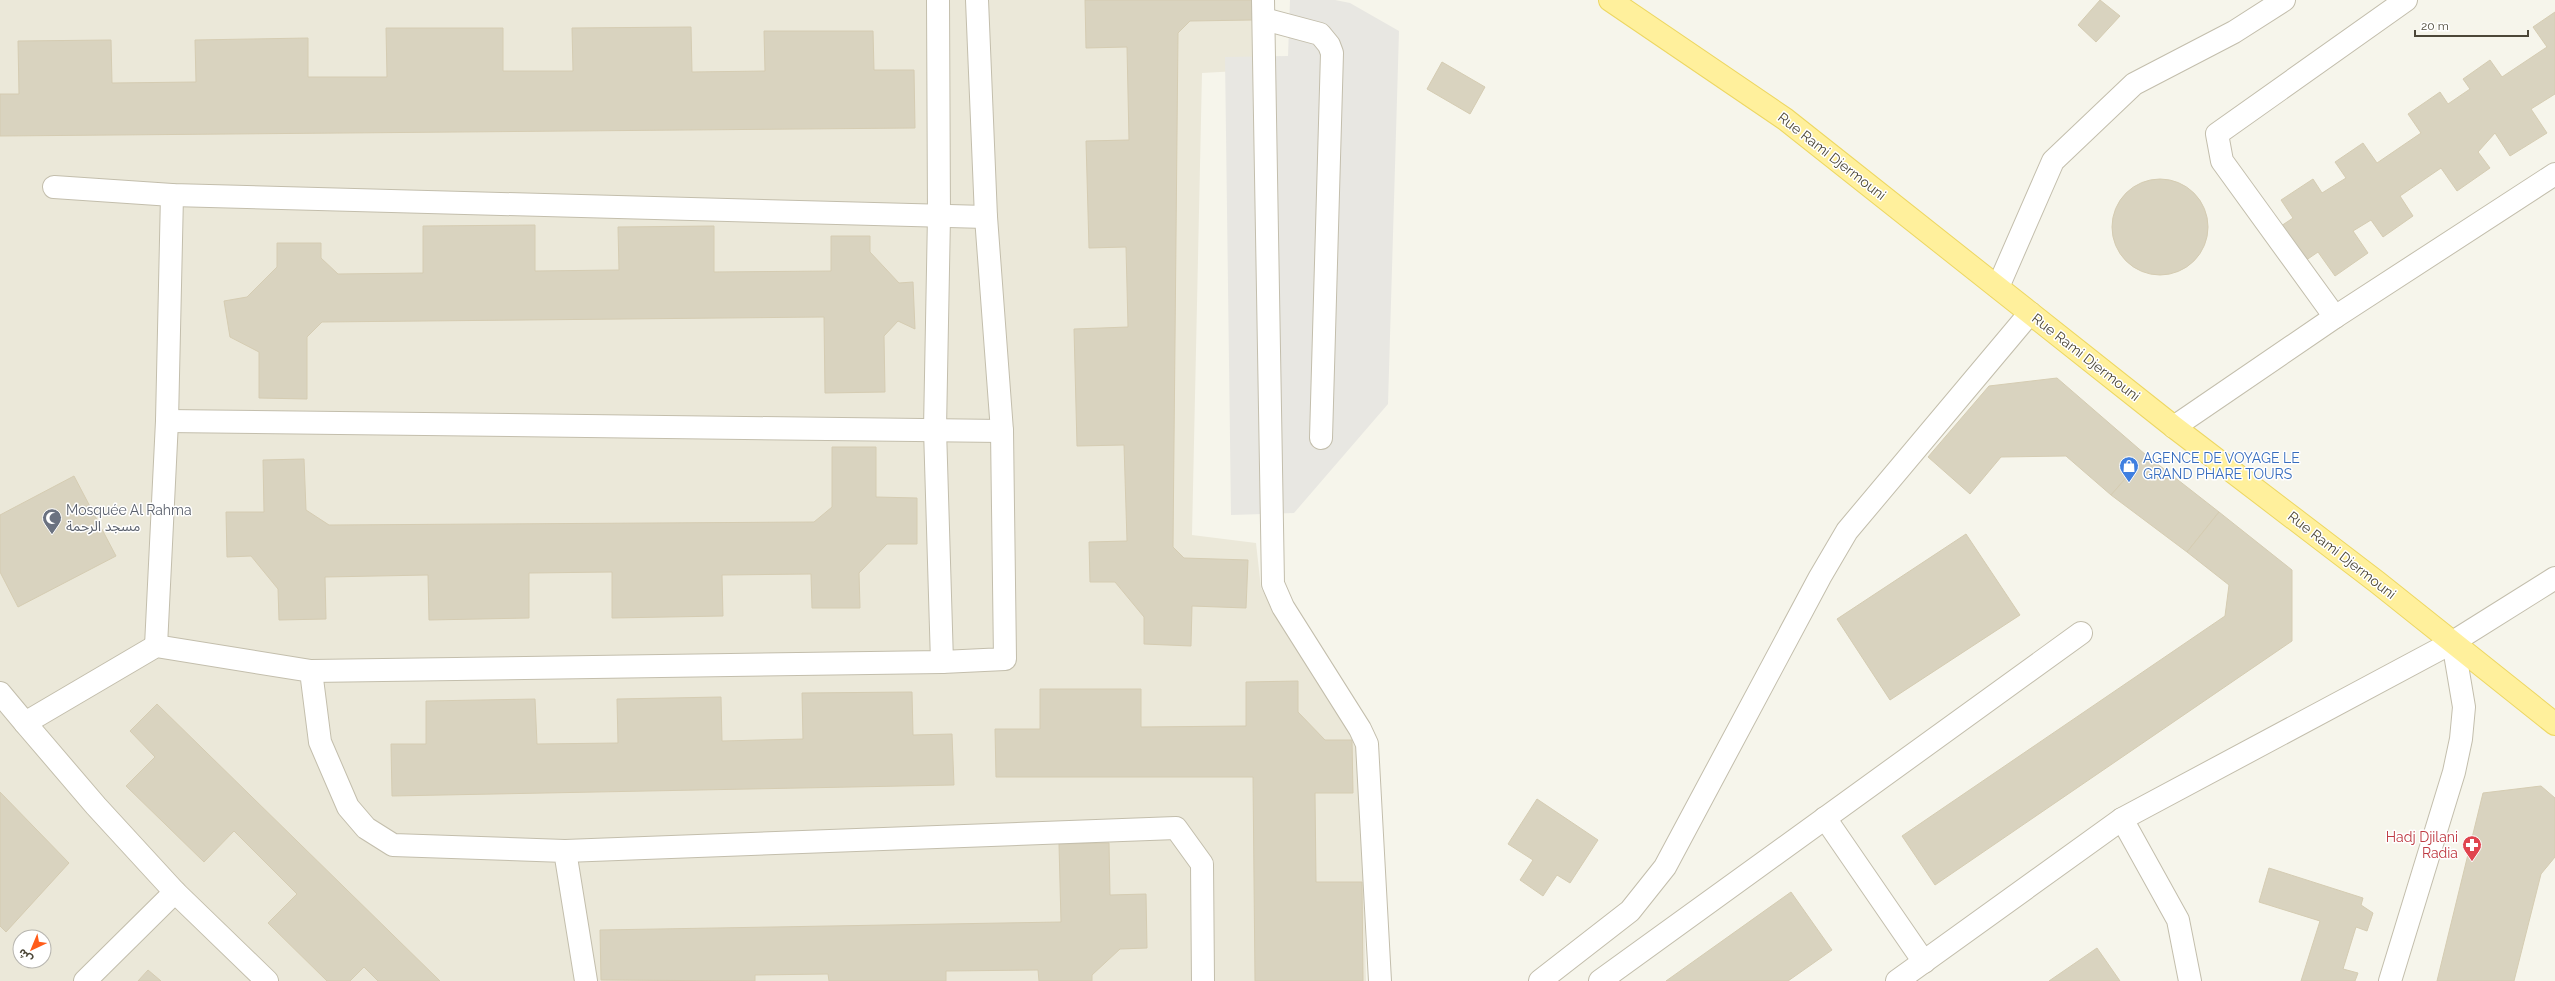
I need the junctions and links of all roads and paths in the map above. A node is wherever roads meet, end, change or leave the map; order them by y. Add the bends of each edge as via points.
1 (938, 0) edge
2 (977, 0) edge
3 (1610, 0) edge
4 (2284, 0) edge
5 (2406, 0) edge
6 (1264, 9) edge
7 (2555, 174) edge
8 (54, 187) dead end
9 (172, 195) junction
10 (939, 216) junction
11 (986, 217) junction
12 (1998, 287) junction
13 (2030, 313) junction
14 (2335, 317) junction
15 (167, 421) junction
16 (2174, 427) junction
17 (935, 429) junction
18 (1002, 431) junction
19 (1321, 438) dead end
20 (2555, 578) edge
21 (2081, 633) dead end
22 (2453, 642) junction
23 (156, 646) junction
24 (942, 662) junction
25 (311, 671) junction
26 (0, 693) edge
27 (25, 723) junction
28 (2555, 724) edge
29 (1825, 818) junction
30 (2122, 819) junction
31 (565, 851) junction
32 (175, 892) junction
33 (1924, 962) junction
34 (84, 981) edge
35 (267, 981) edge
36 (586, 981) edge
37 (1203, 981) edge
38 (1380, 981) edge
39 (1540, 981) edge
40 (1600, 981) edge
41 (1897, 981) edge
42 (2190, 981) edge
43 (2390, 981) edge

1 - 10 street
2 - 11 street
3 - 12 main road, Rue Rami Djermouni via 1785,119
4 - 12 street via 2234,32 2134,84 2053,161
5 - 14 street via 2217,134 2222,161
6 - 19 street via 1320,34 1332,53
6 - 38 street via 1273,584 1283,607 1367,744
7 - 14 street
8 - 9 street
9 - 10 street
9 - 15 street
10 - 11 street
10 - 17 street
11 - 18 street
12 - 13 main road, Rue Rami Djermouni
13 - 16 main road, Rue Rami Djermouni
13 - 39 street via 1847,531 1665,867 1630,911
14 - 16 street
15 - 17 street
15 - 23 street
16 - 22 main road, Rue Rami Djermouni
17 - 18 street
17 - 24 street
18 - 24 street via 1005,658
20 - 22 street
21 - 29 street
22 - 28 main road, Rue Rami Djermouni
22 - 30 street
22 - 43 street via 2464,707 2461,739 2454,772
23 - 25 street
23 - 27 street
24 - 25 street
25 - 31 street via 320,742 348,807 366,828 393,846
26 - 27 street
27 - 32 street
29 - 33 street
29 - 40 street
30 - 33 street
30 - 42 street via 2178,920
31 - 36 street
31 - 37 street via 1176,828 1202,864
32 - 34 street
32 - 35 street
33 - 41 street

